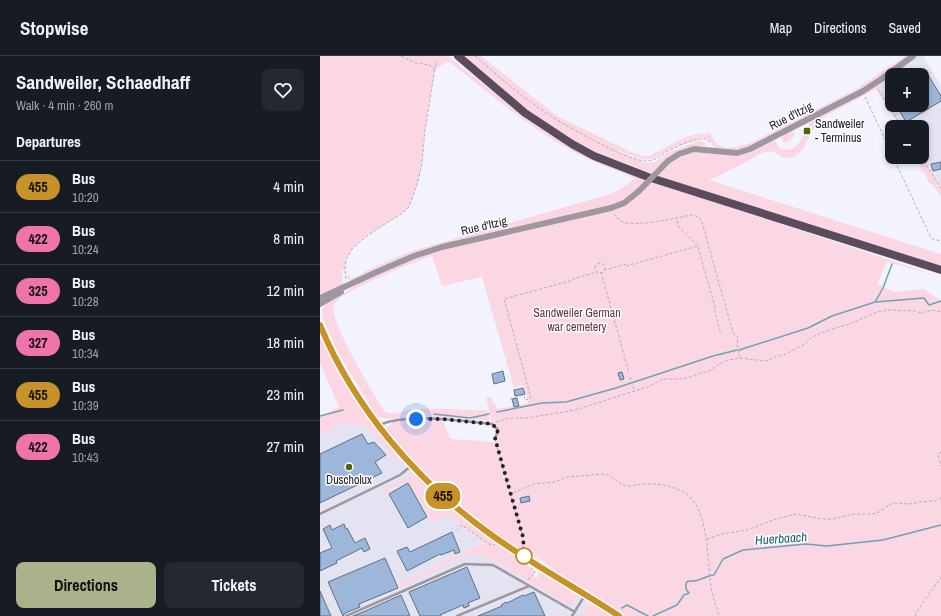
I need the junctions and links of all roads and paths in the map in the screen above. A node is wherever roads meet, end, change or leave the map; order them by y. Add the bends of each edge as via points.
1 (401, 56) edge
2 (458, 56) edge
3 (475, 56) edge
4 (913, 56) edge
5 (436, 61) dead end
6 (435, 70) junction
7 (874, 84) junction
8 (863, 91) junction
9 (897, 120) edge
10 (885, 139) edge
11 (711, 150) junction
12 (896, 164) edge
13 (926, 164) edge
14 (941, 188) edge
15 (611, 208) junction
16 (676, 218) junction
17 (941, 241) edge
18 (698, 246) junction
19 (604, 270) junction
20 (941, 270) edge
21 (379, 271) junction
22 (597, 272) junction
23 (601, 272) junction
24 (346, 286) junction
25 (320, 297) edge
26 (320, 304) edge
27 (941, 312) edge
28 (320, 325) edge
29 (721, 334) dead end
30 (741, 358) junction
31 (629, 373) dead end
32 (630, 377) dead end
33 (634, 391) junction
34 (510, 398) dead end
35 (492, 424) junction
36 (378, 426) junction
37 (495, 439) joint
38 (941, 452) edge
39 (412, 465) junction
40 (941, 466) edge
41 (510, 494) junction
42 (941, 495) edge
43 (941, 498) edge
44 (320, 514) edge
45 (457, 531) dead end
46 (706, 539) junction
47 (496, 545) dead end
48 (521, 554) junction
49 (530, 567) dead end
50 (941, 577) edge
51 (526, 584) junction
52 (530, 586) junction
53 (586, 594) junction
54 (574, 612) junction
55 (346, 616) edge
56 (457, 616) edge
57 (572, 616) edge
58 (619, 616) edge
59 (719, 616) edge
60 (915, 616) edge

1 - 6 path via 416,63 430,65
2 - 20 main road via 520,110 594,156 648,177
3 - 11 path via 545,112 582,135 616,151 650,161 688,142 705,138 708,139
4 - 7 street, Rue d'Itzig
5 - 6 path
6 - 24 path via 422,163 409,206 352,249 345,264
7 - 8 street, Rue d'Itzig
7 - 9 path
8 - 10 path
8 - 11 street, Rue d'Itzig via 750,149 737,152
11 - 15 street, Rue d'Itzig, bridge via 698,149 679,154 668,161 624,203
12 - 17 path via 930,236
13 - 14 path
15 - 16 path via 620,220 630,224
15 - 21 street, Rue d'Itzig via 442,247
16 - 18 path via 679,228
16 - 30 path via 692,215 702,222 733,333 738,337
18 - 19 path
18 - 29 path
19 - 22 path via 604,265 598,263 595,267
19 - 23 path
21 - 24 street, Rue d'Itzig
21 - 26 street, Rue d'Itzig
22 - 23 path
22 - 34 path via 504,299 531,398 525,400 524,395
23 - 31 path
24 - 25 street, Rue d'Itzig
27 - 30 path via 877,312 829,330 786,354 769,360
28 - 36 main road via 349,381
30 - 33 path via 729,360 711,370 683,379 663,379
32 - 33 path
33 - 35 path via 575,410 527,418 510,418
35 - 36 lane via 407,419 386,422
35 - 37 lane via 498,430
36 - 39 main road
37 - 41 path
38 - 40 path via 938,454
39 - 44 lane via 400,475
39 - 48 main road via 464,514
41 - 46 path via 534,484 554,482 568,477 604,474 610,475 624,485 649,484 677,489 693,499 701,516
41 - 48 path via 523,537 524,550
42 - 43 path
43 - 46 path via 907,505 888,505 872,514 854,514 832,519 796,514 747,530
45 - 47 path via 462,525 489,544
46 - 59 path via 712,593
48 - 53 main road
49 - 51 path via 535,572
50 - 60 path
51 - 52 lane
51 - 55 lane via 493,565 465,564
52 - 54 lane
52 - 56 lane
53 - 54 lane
53 - 58 main road
54 - 57 lane

